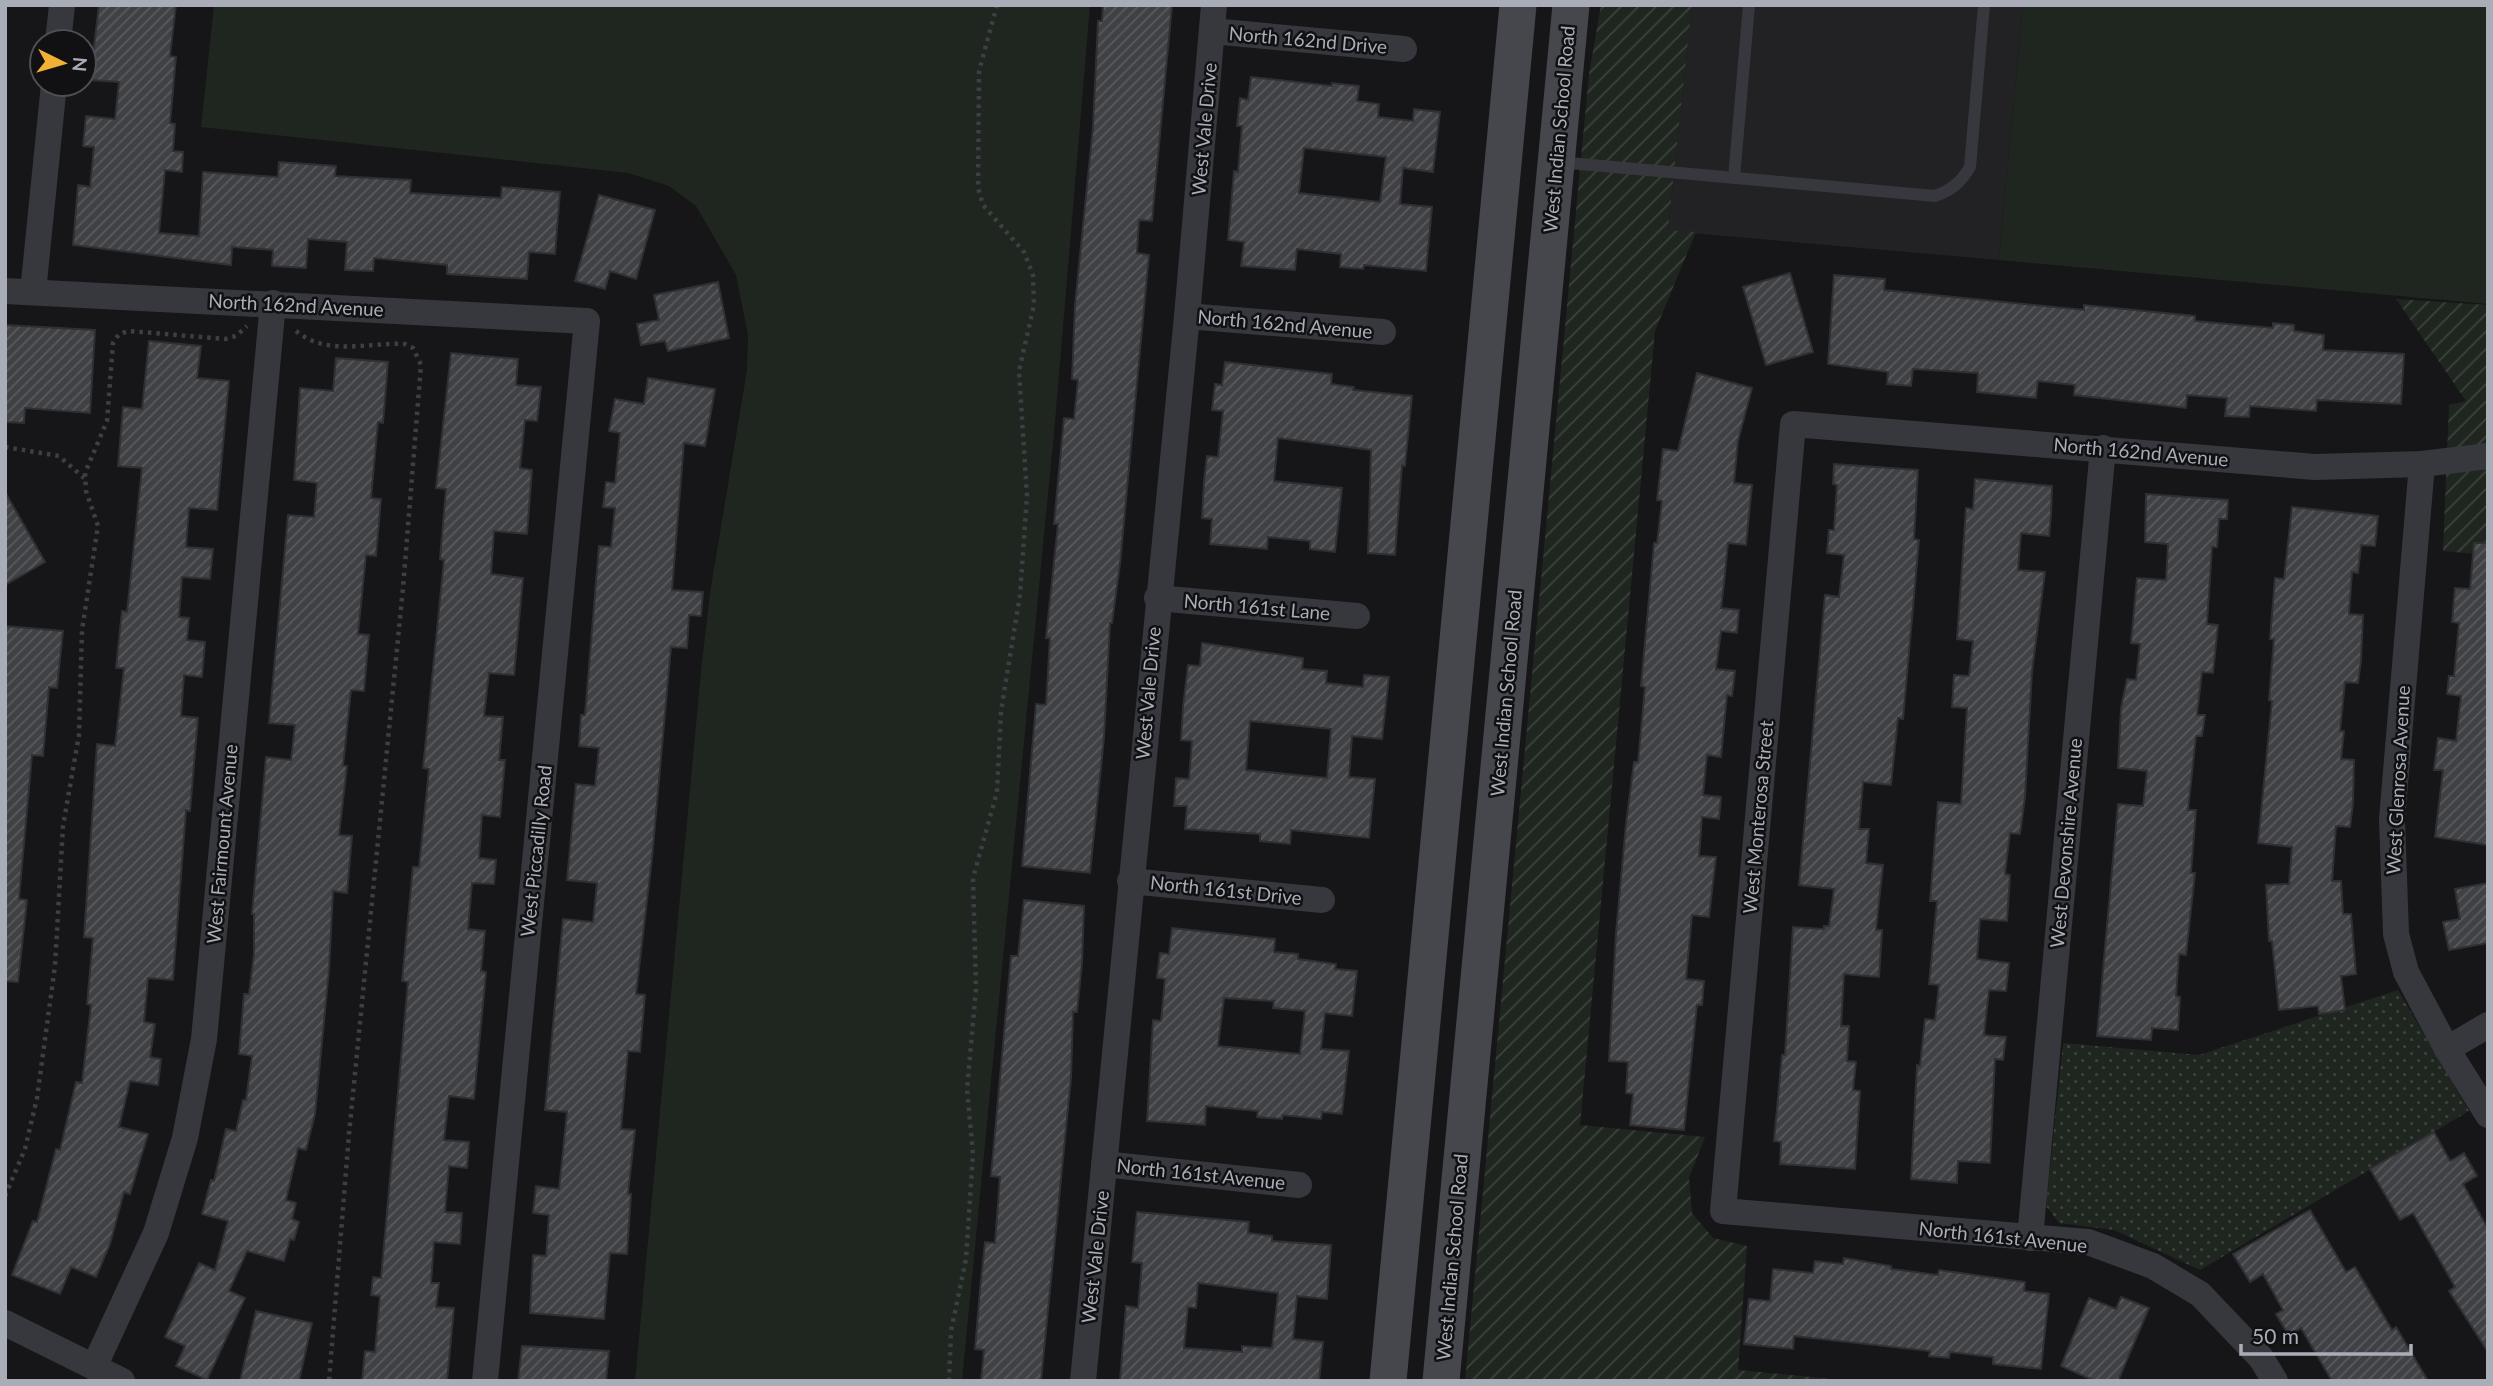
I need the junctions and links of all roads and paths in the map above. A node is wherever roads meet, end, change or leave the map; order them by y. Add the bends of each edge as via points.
1 (62, 5) edge
2 (997, 5) edge
3 (1518, 5) edge
4 (1571, 5) edge
5 (1749, 5) edge
6 (1984, 5) edge
7 (1213, 18) edge
8 (60, 28) edge
9 (1404, 49) dead end
10 (53, 98) edge
11 (1556, 162) junction
12 (1734, 178) junction
13 (5, 291) edge
14 (33, 292) junction
15 (272, 314) junction
16 (1187, 316) junction
17 (587, 321) joint
18 (1383, 332) dead end
19 (1793, 424) joint
20 (5, 447) edge
21 (2103, 449) junction
22 (2488, 456) edge
23 (2422, 464) junction
24 (85, 478) junction
25 (1157, 598) junction
26 (1357, 616) dead end
27 (1130, 881) junction
28 (1322, 900) dead end
29 (2488, 1025) edge
30 (2447, 1049) junction
31 (2488, 1115) edge
32 (1104, 1164) junction
33 (1298, 1185) dead end
34 (5, 1196) edge
35 (1723, 1210) joint
36 (2030, 1238) junction
37 (5, 1323) edge
38 (94, 1367) junction
39 (121, 1381) edge
40 (329, 1381) edge
41 (485, 1381) edge
42 (948, 1381) edge
43 (1083, 1381) edge
44 (1388, 1381) edge
45 (1441, 1381) edge
46 (2275, 1381) edge

1 - 8 street
2 - 42 path via 978,78 979,197 1024,252 1033,275 1034,305 1018,371 1027,496 1020,595 1002,698 997,792 973,878 976,989 967,1089 973,1154 965,1259 951,1331
3 - 44 main road
4 - 11 main road, West Indian School Road
5 - 12 lane
6 - 12 lane via 1970,167 1949,190 1935,195
7 - 9 street, North 162nd Drive
7 - 16 street, West Vale Drive
10 - 14 street
11 - 12 lane
11 - 45 main road, West Indian School Road
13 - 14 street, North 162nd Avenue
14 - 15 street, North 162nd Avenue
15 - 17 street, North 162nd Avenue
15 - 24 path via 225,339 119,334 113,343 107,421
15 - 38 street, West Fairmount Avenue via 198,1076 177,1171 156,1233
15 - 40 path via 305,339 334,346 405,344 413,348 421,365
16 - 18 street, North 162nd Avenue
16 - 25 street, West Vale Drive
17 - 41 street, West Piccadilly Road
19 - 21 street, North 162nd Avenue
19 - 35 street, West Monterosa Street
20 - 24 path via 59,456
21 - 23 street, North 162nd Avenue via 2315,467
21 - 36 street, West Devonshire Avenue
22 - 23 street, North 162nd Avenue
23 - 30 street, West Glenrosa Avenue via 2392,819 2393,888 2396,934 2406,972
24 - 34 path via 98,526 82,630 79,735 63,826 55,966 37,1098 25,1149
25 - 26 street, North 161st Lane
25 - 27 street, West Vale Drive
27 - 28 street, North 161st Drive
27 - 32 street, West Vale Drive
29 - 30 street
30 - 31 street, West Glenrosa Avenue
32 - 33 street, North 161st Avenue
32 - 43 street, West Vale Drive
35 - 36 street, North 161st Avenue
36 - 46 street, North 161st Avenue via 2088,1242 2153,1266 2200,1294 2261,1359
37 - 38 street
38 - 39 street

